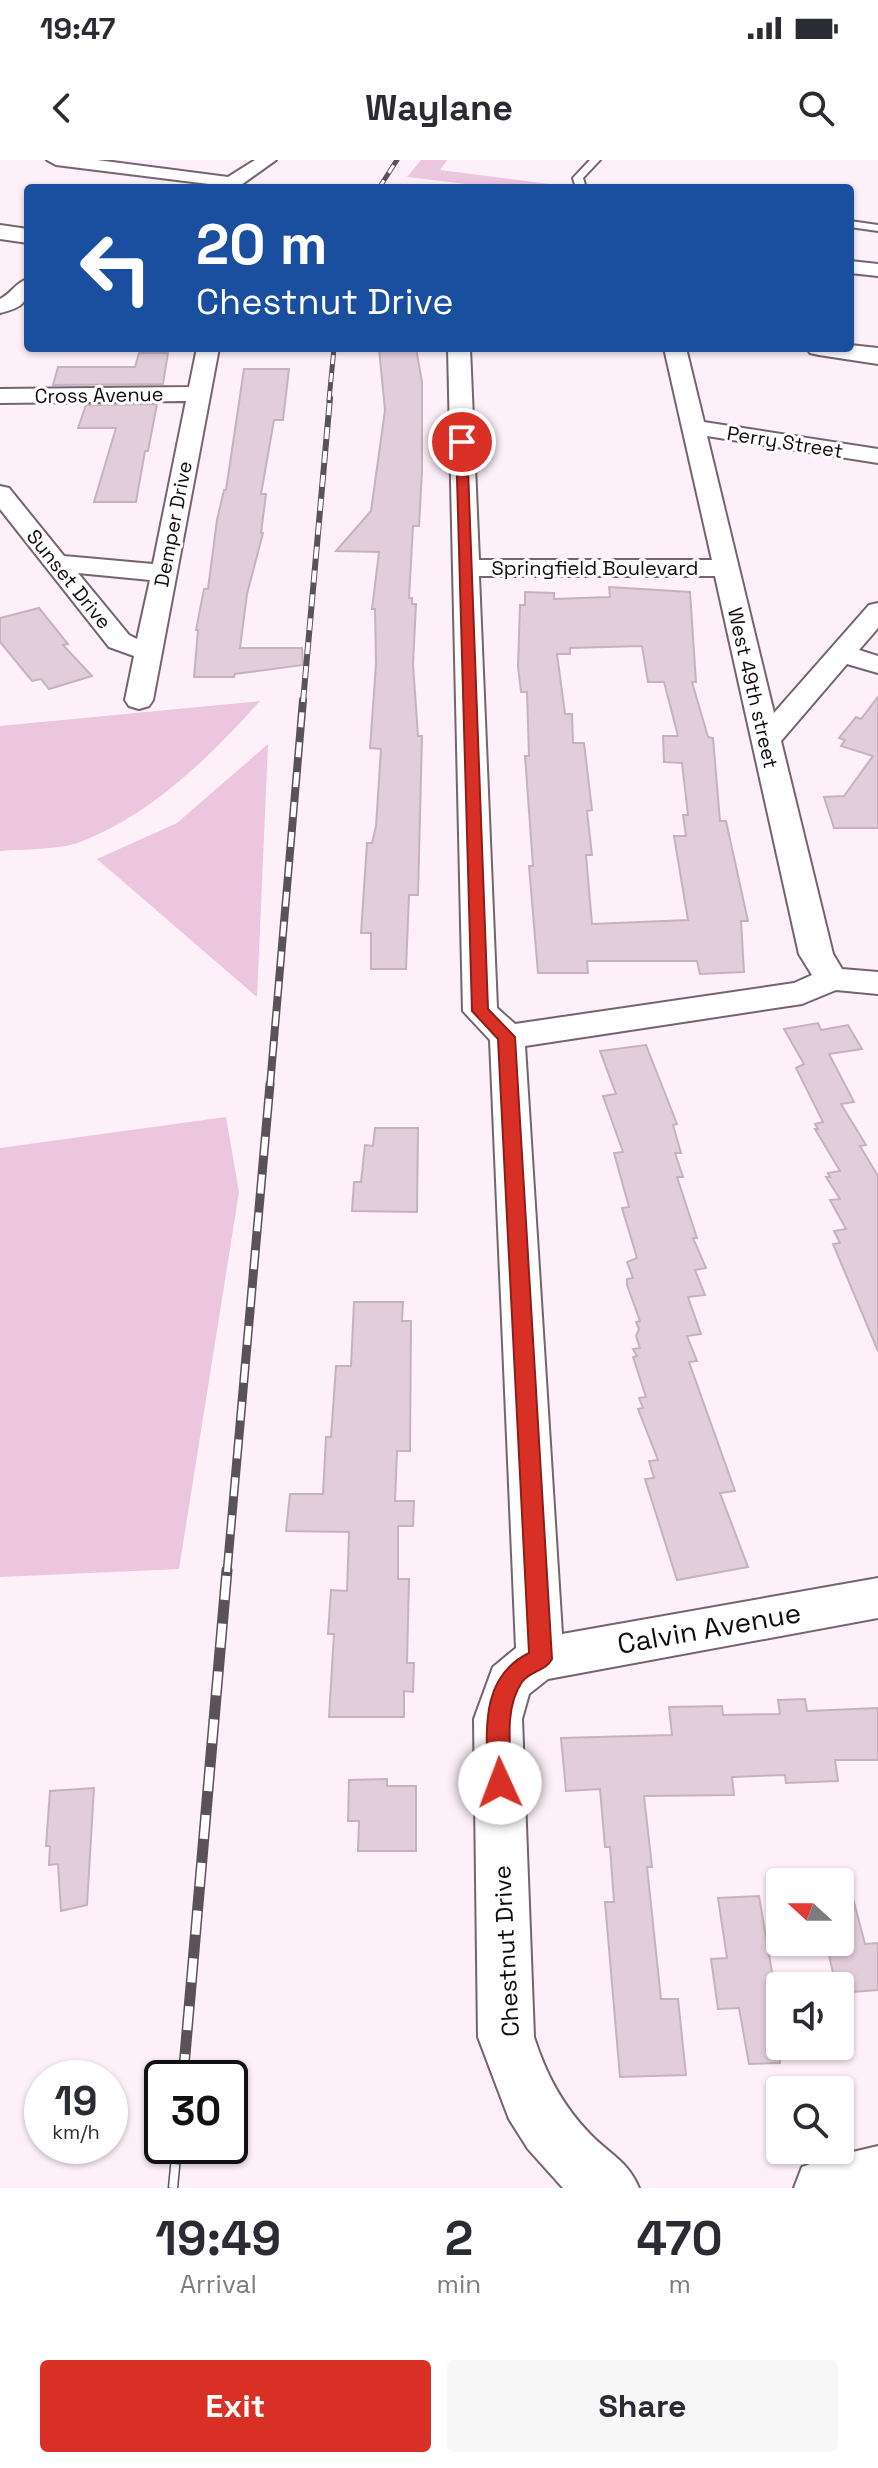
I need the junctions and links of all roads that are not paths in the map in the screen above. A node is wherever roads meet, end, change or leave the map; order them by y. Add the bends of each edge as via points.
1 (56, 160) edge
2 (267, 160) edge
3 (595, 160) edge
4 (218, 184) edge
5 (235, 184) edge
6 (581, 184) edge
7 (0, 219) edge
8 (24, 222) edge
9 (854, 225) edge
10 (878, 228) edge
11 (0, 232) edge
12 (24, 235) edge
13 (854, 267) edge
14 (878, 270) edge
15 (24, 290) edge
16 (0, 307) edge
17 (207, 352) edge
18 (459, 352) edge
19 (676, 352) edge
20 (198, 394) junction
21 (0, 396) edge
22 (693, 427) junction
23 (878, 456) edge
24 (0, 493) edge
25 (56, 563) junction
26 (465, 568) junction
27 (724, 568) junction
28 (163, 573) junction
29 (878, 611) edge
30 (147, 652) junction
31 (842, 654) junction
32 (878, 665) edge
33 (139, 700) dead end
34 (765, 742) junction
35 (831, 979) junction
36 (878, 983) edge
37 (507, 1037) junction
38 (878, 1598) edge
39 (540, 1659) junction
40 (878, 2175) edge
41 (610, 2188) edge
42 (823, 2188) edge

1 - 4 street
2 - 5 street
3 - 6 lane via 578,178
7 - 8 street
9 - 10 lane
11 - 12 street
13 - 14 street
15 - 16 street
17 - 20 street, Demper Drive
18 - 26 street
19 - 22 street, West 49th street
20 - 21 street, Cross Avenue
20 - 28 street, Demper Drive
22 - 23 street, Perry Street
22 - 27 street, West 49th street
24 - 25 street, Sunset Drive
25 - 28 street
25 - 30 street, Sunset Drive via 119,641
26 - 27 street, Springfield Boulevard
26 - 37 street via 480,1011
27 - 34 street, West 49th street
28 - 30 street, Demper Drive
29 - 31 street
30 - 33 street, Demper Drive
31 - 32 street
31 - 34 street
34 - 35 street, West 49th street via 816,954
35 - 36 street
35 - 37 street via 802,993
37 - 39 street
38 - 39 street, Calvin Avenue
39 - 41 street, Chestnut Drive via 517,1670 498,1719 506,2037 522,2085 553,2134 590,2175
40 - 42 street

